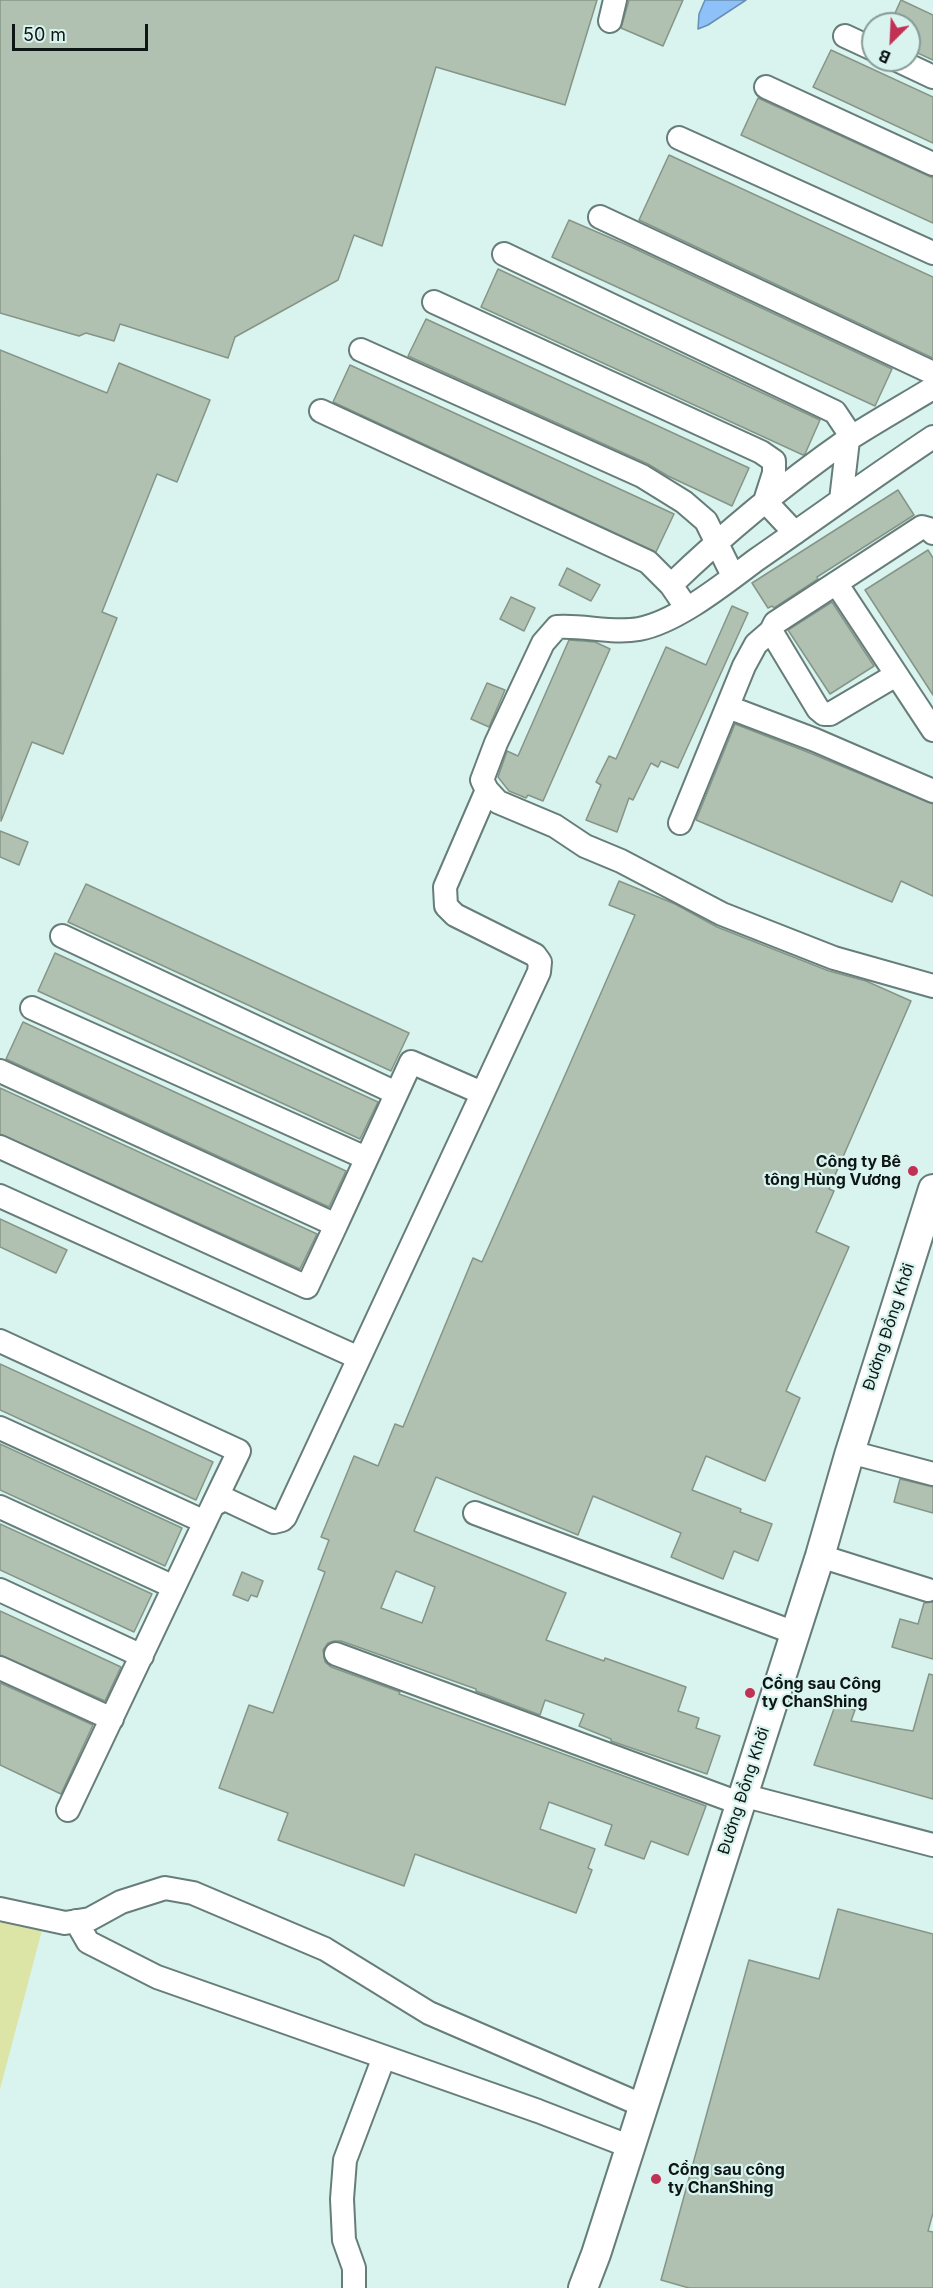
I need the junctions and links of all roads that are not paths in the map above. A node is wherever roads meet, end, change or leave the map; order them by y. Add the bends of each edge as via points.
1 (845, 36) dead end
2 (861, 43) edge
3 (766, 87) dead end
4 (679, 138) dead end
5 (933, 164) edge
6 (600, 217) dead end
7 (933, 253) edge
8 (504, 254) dead end
9 (434, 302) dead end
10 (361, 350) dead end
11 (933, 373) edge
12 (933, 388) edge
13 (321, 411) dead end
14 (933, 437) edge
15 (848, 440) junction
16 (842, 500) junction
17 (765, 501) junction
18 (795, 533) junction
19 (933, 533) edge
20 (716, 542) junction
21 (733, 576) junction
22 (836, 583) junction
23 (671, 585) junction
24 (686, 607) junction
25 (771, 632) junction
26 (896, 675) junction
27 (728, 707) junction
28 (824, 714) junction
29 (933, 730) edge
30 (815, 740) junction
31 (487, 790) junction
32 (933, 791) edge
33 (680, 823) dead end
34 (62, 936) dead end
35 (933, 986) edge
36 (32, 1008) dead end
37 (0, 1071) edge
38 (396, 1093) junction
39 (482, 1093) junction
40 (0, 1147) edge
41 (366, 1158) junction
42 (933, 1189) edge
43 (0, 1196) edge
44 (336, 1225) junction
45 (0, 1341) edge
46 (359, 1358) junction
47 (0, 1428) edge
48 (850, 1452) junction
49 (932, 1470) edge
50 (0, 1506) edge
51 (475, 1513) dead end
52 (209, 1514) junction
53 (820, 1556) junction
54 (174, 1587) junction
55 (0, 1590) edge
56 (928, 1590) dead end
57 (795, 1633) junction
58 (336, 1654) dead end
59 (142, 1656) junction
60 (0, 1668) edge
61 (112, 1719) junction
62 (741, 1799) junction
63 (68, 1810) dead end
64 (933, 1845) edge
65 (0, 1909) edge
66 (76, 1921) junction
67 (384, 2057) junction
68 (644, 2106) junction
69 (631, 2147) junction
70 (354, 2288) edge
71 (583, 2288) edge

1 - 2 lane
3 - 5 lane
4 - 7 lane
6 - 11 lane
8 - 15 lane via 835,412 847,430
9 - 17 lane via 761,452 774,461
10 - 20 lane via 642,476 706,521
12 - 15 lane
13 - 23 lane via 648,562
14 - 16 lane
15 - 16 lane
15 - 17 lane
16 - 18 lane
17 - 18 lane
17 - 20 lane
18 - 21 lane
19 - 22 lane via 922,527
20 - 21 lane
20 - 23 lane
21 - 24 lane
22 - 25 lane via 775,623
22 - 26 lane
23 - 24 lane
24 - 31 lane via 662,622 640,629 557,627 543,643 496,743 483,780
25 - 27 lane via 756,644
25 - 28 lane
26 - 28 lane
26 - 29 lane
27 - 30 lane
27 - 33 lane
28 - 30 lane
30 - 32 lane
31 - 35 lane via 498,802 555,826 585,846 722,914 834,957
31 - 39 lane via 445,887 447,906 455,915 535,955 540,962 539,972
34 - 38 lane
36 - 41 lane
37 - 44 lane
38 - 39 lane via 411,1062
38 - 41 lane
39 - 46 lane
40 - 44 lane via 308,1287
41 - 44 lane
42 - 48 main road, Đường Đồng Khởi
43 - 46 lane
45 - 52 lane via 239,1450
46 - 52 lane via 282,1520 274,1522 225,1499
47 - 52 lane
48 - 49 lane
48 - 53 main road, Đường Đồng Khởi
50 - 54 lane
51 - 57 lane
52 - 54 lane
53 - 56 lane
53 - 57 main road, Đường Đồng Khởi
54 - 59 lane
55 - 59 lane
57 - 62 main road, Đường Đồng Khởi
58 - 62 lane
59 - 61 lane
60 - 61 lane
61 - 63 lane
62 - 64 lane
62 - 68 main road, Đường Đồng Khởi
65 - 66 lane via 65,1923
66 - 67 lane via 88,1942 157,1977
66 - 68 lane via 165,1888 193,1893 325,1949 429,2013
67 - 69 lane
67 - 70 lane via 345,2160 344,2240 354,2268
68 - 69 main road, Đường Đồng Khởi
69 - 71 main road, Đường Đồng Khởi

